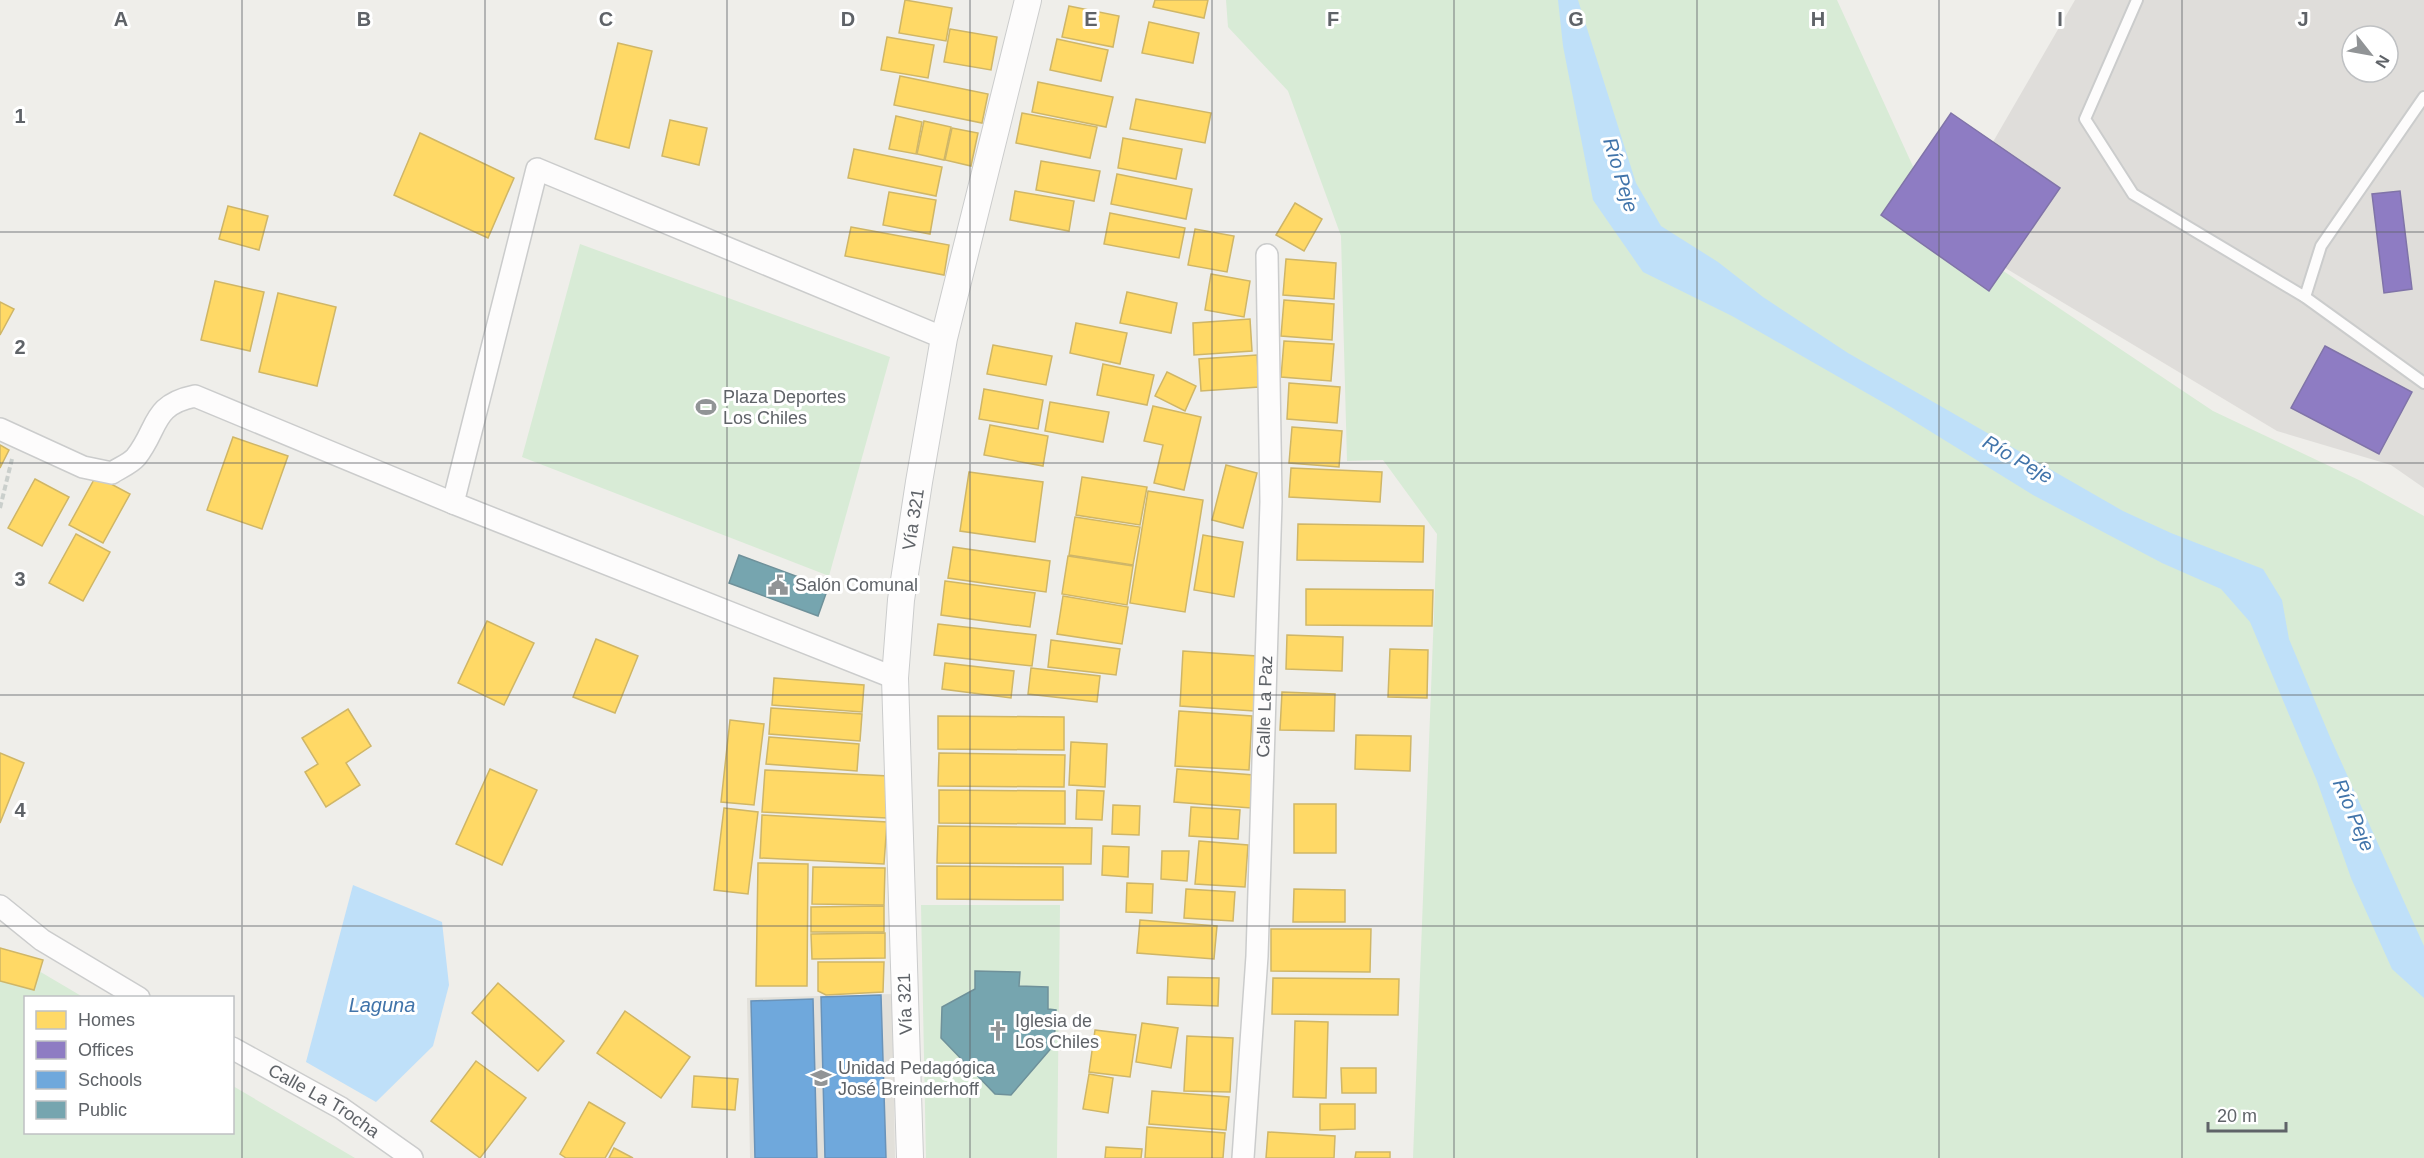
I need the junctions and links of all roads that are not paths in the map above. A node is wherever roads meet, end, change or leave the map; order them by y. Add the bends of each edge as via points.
1 (1028, 0) edge
2 (2137, 0) edge
3 (2424, 97) edge
4 (1268, 255) dead end
5 (2305, 297) junction
6 (944, 338) junction
7 (2424, 383) edge
8 (8, 433) edge
9 (453, 503) junction
10 (895, 678) junction
11 (0, 906) edge
12 (136, 996) edge
13 (234, 1049) edge
14 (412, 1158) edge
15 (910, 1158) edge
16 (1243, 1158) edge

1 - 6 street, Vía 321
2 - 5 lane via 2085,119 2133,194
3 - 5 lane via 2321,246
4 - 16 street, Calle La Paz via 1270,514 1257,956
5 - 7 lane
6 - 9 street via 537,169
6 - 10 street, Vía 321 via 903,588
8 - 9 street via 83,467 112,473 135,459 160,415 177,400 195,396
9 - 10 street
10 - 15 street, Vía 321
11 - 12 street via 42,940
13 - 14 street, Calle La Trocha via 341,1108

